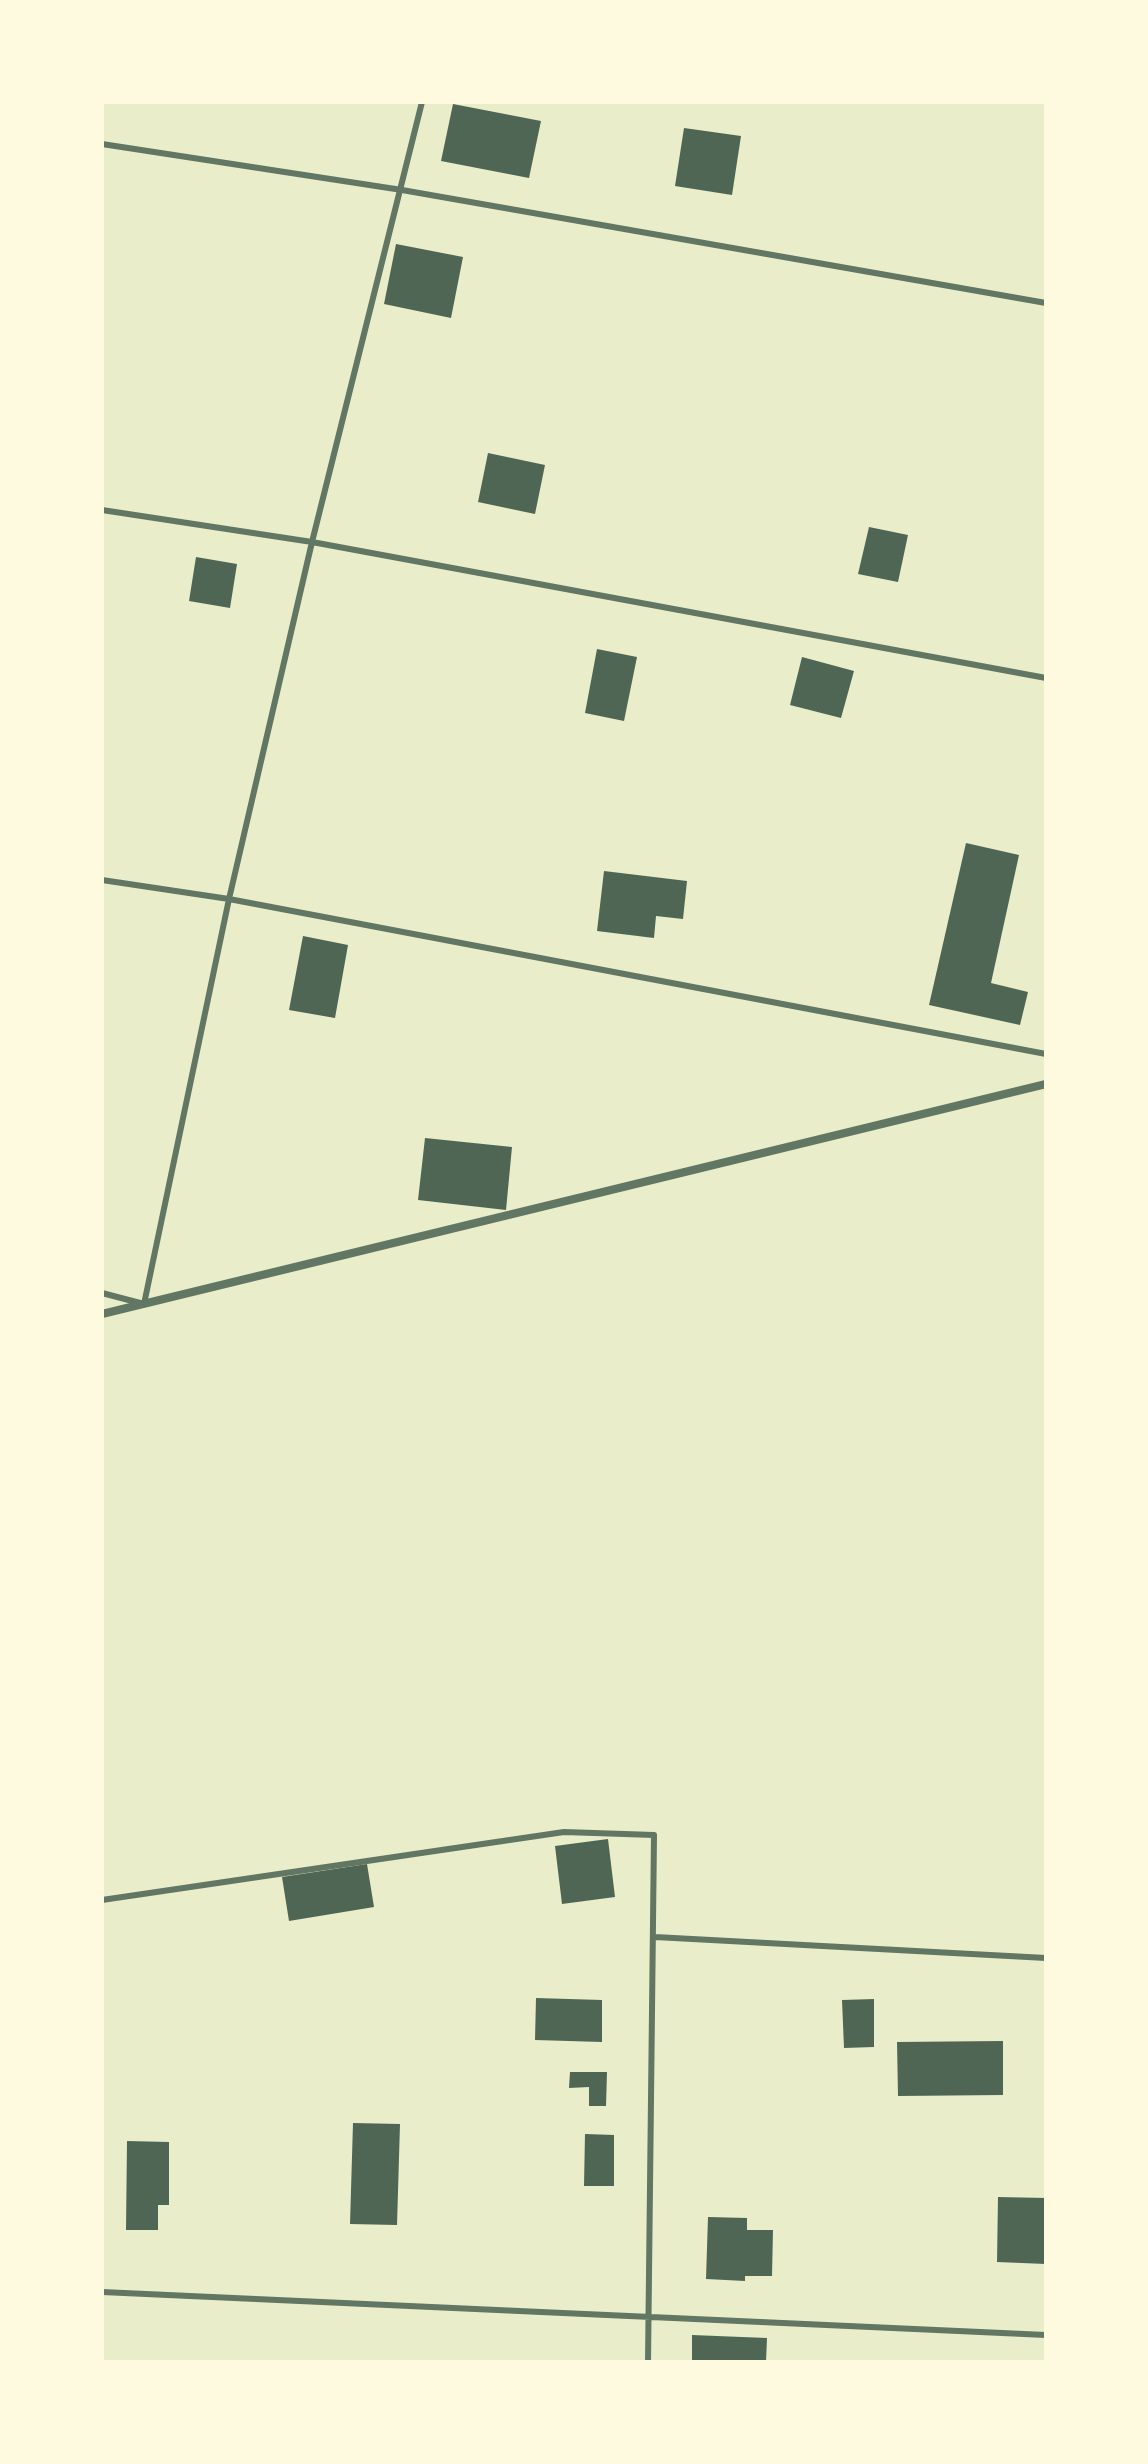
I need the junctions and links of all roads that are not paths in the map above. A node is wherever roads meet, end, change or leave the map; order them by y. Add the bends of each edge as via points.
1 (422, 102) edge
2 (102, 144) edge
3 (402, 190) junction
4 (1046, 303) edge
5 (102, 510) edge
6 (312, 542) junction
7 (1046, 678) edge
8 (102, 880) edge
9 (229, 899) junction
10 (1046, 1054) edge
11 (1046, 1084) edge
12 (102, 1293) edge
13 (144, 1304) junction
14 (102, 1314) edge
15 (102, 1900) edge
16 (655, 1937) junction
17 (1046, 1958) edge
18 (102, 2292) edge
19 (649, 2314) junction
20 (1046, 2335) edge
21 (648, 2362) edge

1 - 3 lane
2 - 3 lane
3 - 4 lane
3 - 6 lane
5 - 6 lane
6 - 7 lane
6 - 9 lane
8 - 9 lane
9 - 10 lane
9 - 13 lane
11 - 13 street
12 - 13 lane
13 - 14 street
15 - 16 lane via 564,1832 654,1835
16 - 17 lane
16 - 19 lane
18 - 19 lane
19 - 20 lane
19 - 21 lane

